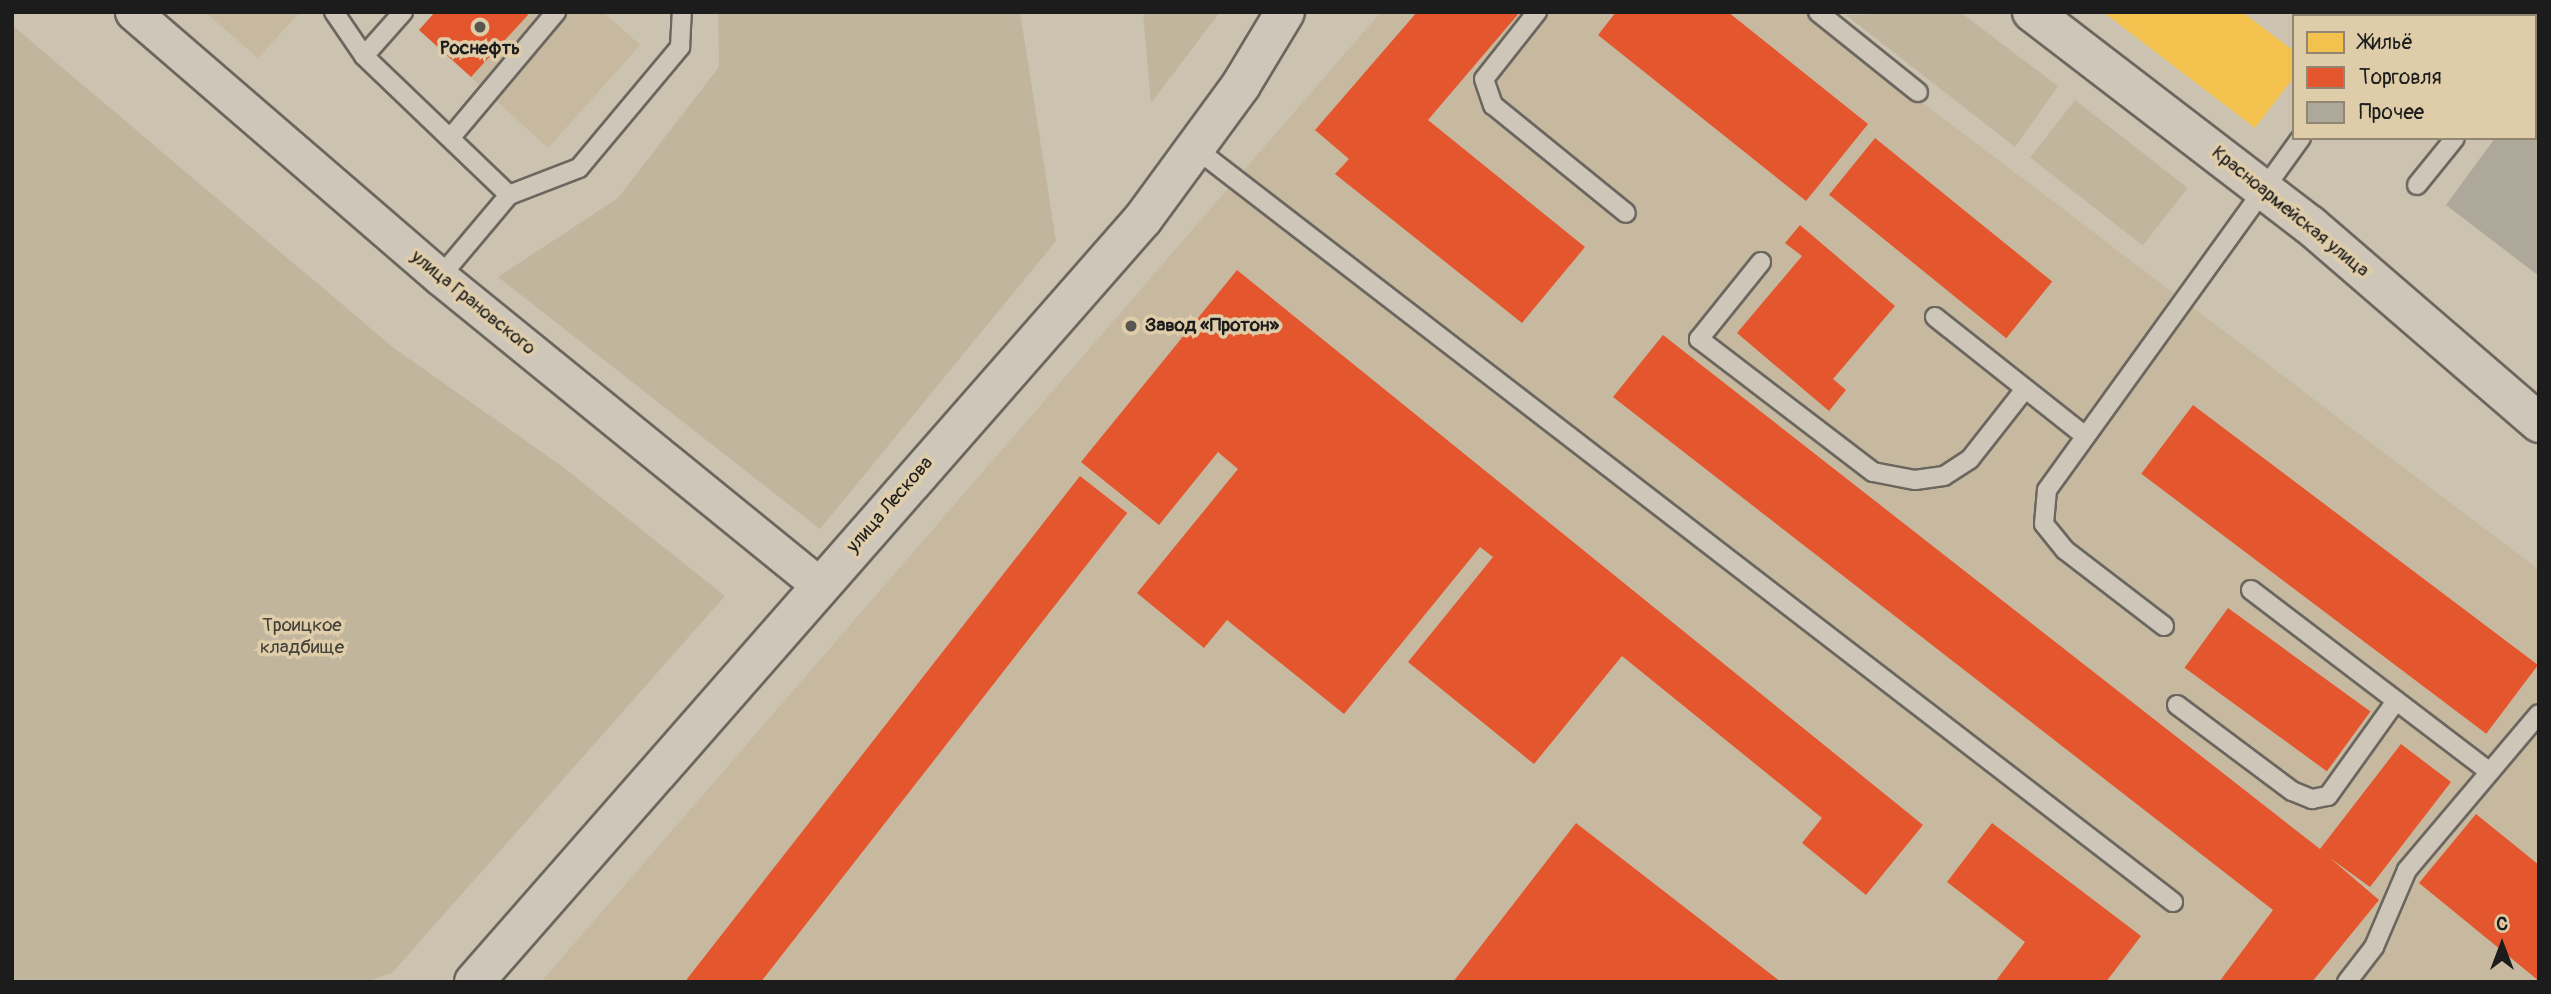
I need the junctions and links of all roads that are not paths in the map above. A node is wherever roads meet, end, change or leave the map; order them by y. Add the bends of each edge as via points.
1 (133, 12) edge
2 (334, 12) edge
3 (403, 12) edge
4 (556, 12) edge
5 (682, 12) edge
6 (1285, 12) edge
7 (1537, 12) edge
8 (1818, 12) edge
9 (2032, 12) edge
10 (364, 56) junction
11 (1918, 92) dead end
12 (452, 136) junction
13 (2299, 140) edge
14 (2453, 140) edge
15 (1195, 148) junction
16 (2417, 185) dead end
17 (2263, 188) junction
18 (509, 195) junction
19 (1626, 213) dead end
20 (1761, 262) dead end
21 (440, 277) junction
22 (1935, 317) dead end
23 (2025, 389) junction
24 (2539, 423) edge
25 (2085, 436) junction
26 (820, 586) junction
27 (2251, 590) dead end
28 (2164, 626) dead end
29 (2396, 701) junction
30 (2176, 705) dead end
31 (2539, 714) edge
32 (2490, 772) junction
33 (2173, 902) dead end
34 (474, 982) edge
35 (2347, 982) edge

1 - 21 street, улица Грановского
2 - 10 lane
3 - 10 lane
4 - 12 lane
5 - 18 lane via 680,47 579,169
6 - 15 main road, улица Лескова
7 - 19 lane via 1484,79 1493,105
8 - 11 lane
9 - 17 main road, Красноармейская улица
10 - 12 lane
12 - 18 lane
13 - 17 lane
14 - 16 lane
15 - 26 main road, улица Лескова via 1143,219
15 - 33 lane
17 - 24 main road, Красноармейская улица
17 - 25 lane
18 - 21 lane
20 - 23 lane via 1699,338 1873,472 1915,480 1944,476 1970,459
21 - 26 street, улица Грановского
22 - 23 lane
23 - 25 lane
25 - 28 lane via 2047,490 2044,524 2065,550
26 - 34 main road, улица Лескова
27 - 29 lane
29 - 30 lane via 2328,796 2312,799 2292,791
29 - 32 lane
31 - 32 lane
32 - 35 lane via 2407,870 2374,947

